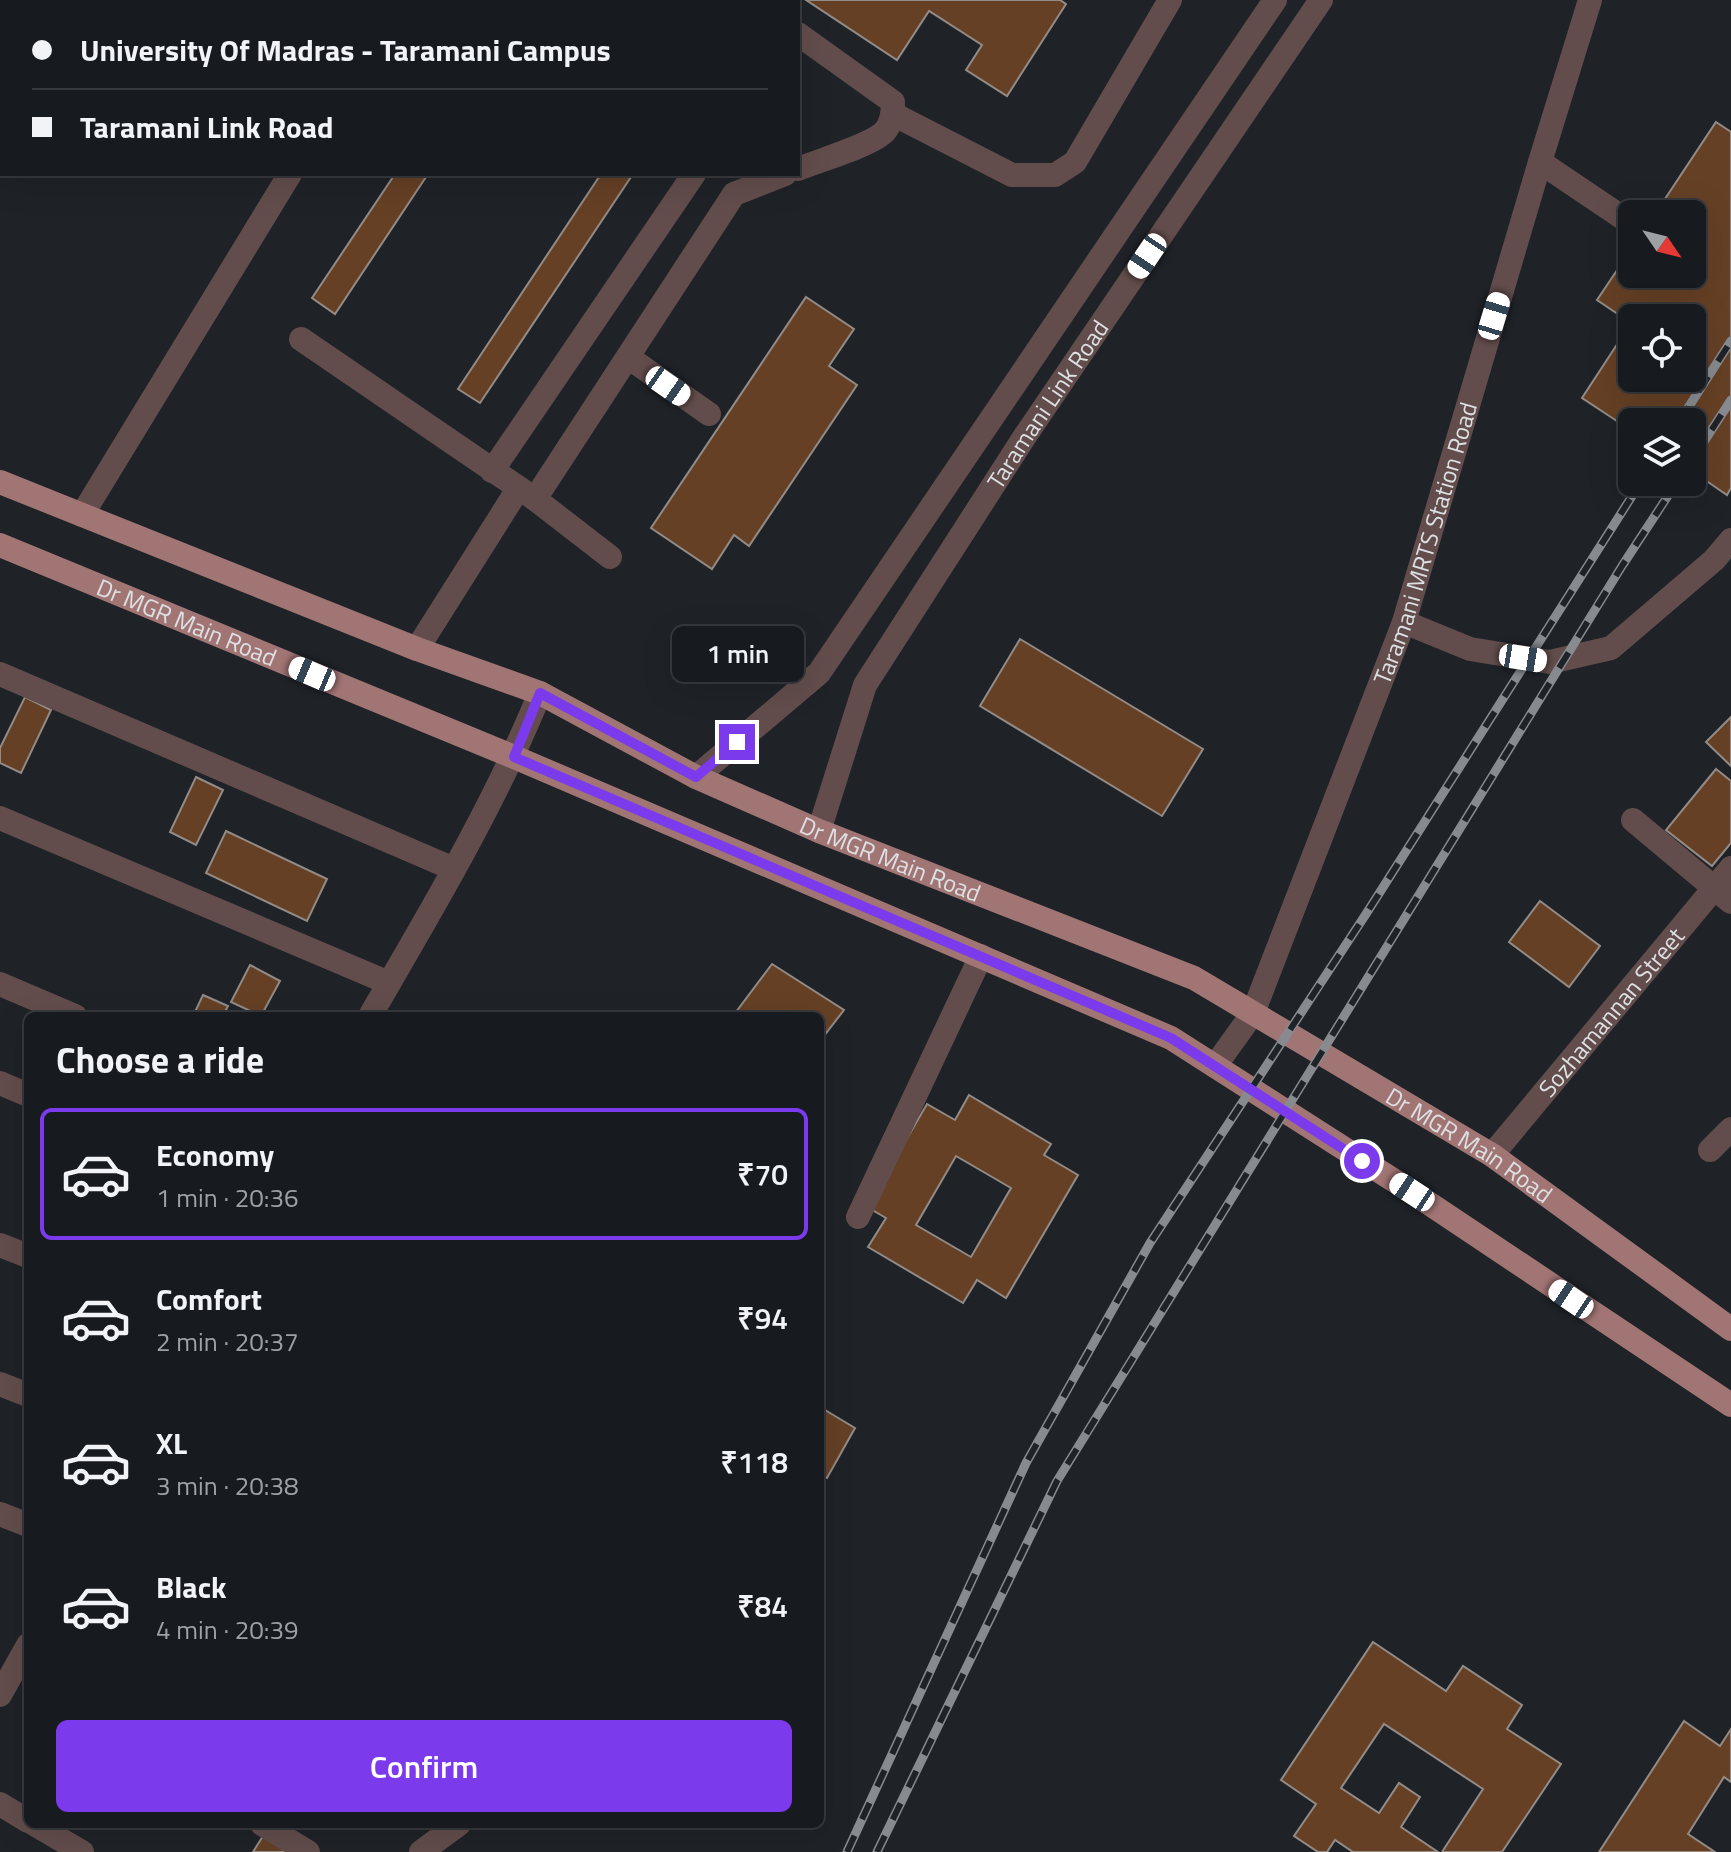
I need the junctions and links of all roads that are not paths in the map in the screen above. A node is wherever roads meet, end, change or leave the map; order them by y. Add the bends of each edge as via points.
1 (1170, 0) edge
2 (1275, 0) edge
3 (1321, 0) edge
4 (1590, 0) edge
5 (800, 35) edge
6 (893, 114) junction
7 (1540, 162) junction
8 (800, 168) edge
9 (289, 176) edge
10 (693, 176) edge
11 (780, 176) edge
12 (1618, 215) edge
13 (301, 339) dead end
14 (628, 357) junction
15 (709, 414) dead end
16 (492, 471) junction
17 (0, 482) edge
18 (527, 494) junction
19 (82, 515) junction
20 (1731, 540) edge
21 (0, 545) edge
22 (610, 557) dead end
23 (1722, 568) edge
24 (1404, 622) junction
25 (417, 649) junction
26 (0, 674) edge
27 (540, 693) junction
28 (514, 757) junction
29 (696, 777) junction
30 (0, 818) edge
31 (1633, 820) dead end
32 (819, 831) junction
33 (1731, 868) edge
34 (454, 869) junction
35 (1722, 894) edge
36 (981, 956) junction
37 (389, 983) junction
38 (0, 984) edge
39 (66, 1012) edge
40 (372, 1012) edge
41 (1253, 1013) junction
42 (1215, 1066) junction
43 (0, 1083) edge
44 (24, 1093) edge
45 (1731, 1129) edge
46 (1710, 1150) dead end
47 (1492, 1155) junction
48 (858, 1217) dead end
49 (0, 1245) edge
50 (24, 1254) edge
51 (1731, 1329) edge
52 (0, 1384) edge
53 (24, 1393) edge
54 (1731, 1405) edge
55 (0, 1514) edge
56 (24, 1523) edge
57 (20, 1677) edge
58 (0, 1695) edge
59 (0, 1804) edge
60 (24, 1819) edge
61 (41, 1828) edge
62 (269, 1828) edge
63 (454, 1828) edge
64 (82, 1852) edge
65 (308, 1852) edge
66 (421, 1852) edge

1 - 6 street via 1075,162 1055,175 1012,175
2 - 29 street, Taramani Link Road via 819,673
3 - 32 street, Taramani Link Road via 1025,436 865,685
4 - 7 street, Taramani MRTS Station Road
5 - 6 street via 893,102
6 - 8 street via 884,132 867,142
7 - 12 street
7 - 24 street, Taramani MRTS Station Road
9 - 19 street
10 - 16 street
11 - 14 street via 734,194
13 - 16 street
14 - 15 street
14 - 18 street
16 - 18 street
17 - 19 main road, Dr MGR Main Road
18 - 22 street
18 - 25 street
19 - 25 main road, Dr MGR Main Road
20 - 23 street
21 - 28 main road, Dr MGR Main Road
23 - 24 street via 1611,648 1550,662 1470,649
24 - 41 street, Taramani MRTS Station Road
25 - 27 main road, Dr MGR Main Road
26 - 34 street
27 - 28 street
27 - 29 main road, Dr MGR Main Road
28 - 34 street
28 - 36 main road, Dr MGR Main Road
29 - 32 main road, Dr MGR Main Road
30 - 37 street
31 - 35 street
32 - 41 main road, Dr MGR Main Road via 1194,978
33 - 35 street, Sozhamannan Street
34 - 37 street
35 - 47 street, Sozhamannan Street
36 - 42 main road, Dr MGR Main Road via 1171,1038
36 - 48 street
37 - 40 street
38 - 39 street
41 - 42 street, Taramani MRTS Station Road
41 - 47 main road, Dr MGR Main Road
42 - 54 main road, Dr MGR Main Road
43 - 44 street
45 - 46 street
47 - 51 main road, Dr MGR Main Road
49 - 50 street
52 - 53 street
55 - 56 street
57 - 58 street
59 - 60 street
61 - 64 street
62 - 65 street
63 - 66 street

